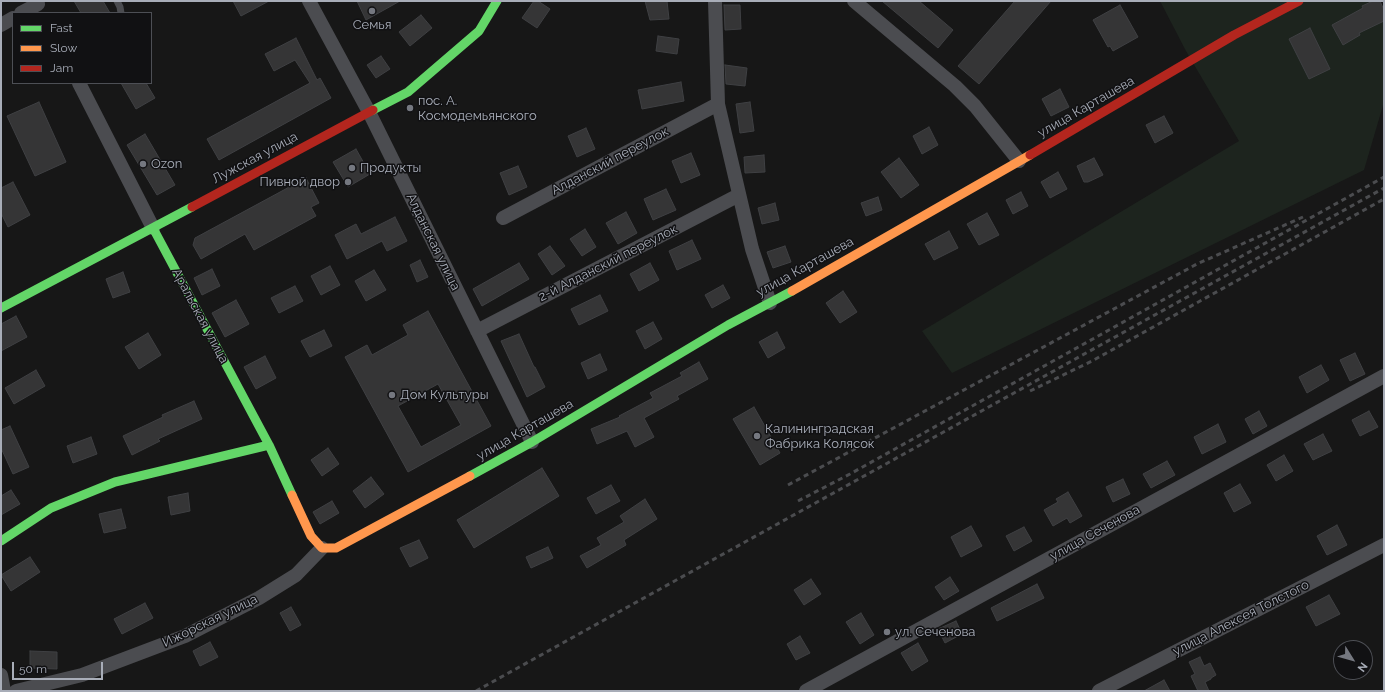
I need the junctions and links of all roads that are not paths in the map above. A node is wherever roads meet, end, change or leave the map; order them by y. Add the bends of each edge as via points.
1 (117, 1) edge
2 (309, 1) edge
3 (497, 1) edge
4 (715, 1) edge
5 (854, 1) edge
6 (1299, 1) edge
7 (39, 6) edge
8 (24, 12) edge
9 (121, 12) edge
10 (12, 19) edge
11 (1, 25) edge
12 (80, 84) edge
13 (718, 104) junction
14 (369, 112) junction
15 (1019, 161) junction
16 (739, 195) junction
17 (503, 218) dead end
18 (153, 228) junction
19 (770, 303) junction
20 (1, 308) edge
21 (477, 332) junction
22 (1384, 376) edge
23 (532, 442) junction
24 (269, 445) junction
25 (1, 541) edge
26 (1384, 545) edge
27 (322, 548) junction
28 (1, 676) edge
29 (4, 691) edge
30 (16, 691) edge
31 (806, 691) edge
32 (1099, 691) edge

1 - 9 lane
2 - 14 street, Алданская улица
3 - 14 main road, Лужская улица via 479,31 408,92
4 - 13 street
5 - 15 street via 955,86 975,106
6 - 15 main road, улица Карташева via 1234,35
7 - 8 street
10 - 11 street
12 - 18 street, Аральская улица
13 - 16 street
13 - 17 street, Алданский переулок
14 - 18 main road, Лужская улица
14 - 21 street, Алданская улица
15 - 19 main road, улица Карташева
16 - 19 street via 752,249
16 - 21 street, 2-й Алданский переулок
18 - 20 main road, Лужская улица
18 - 24 main road, Аральская улица
19 - 23 main road, улица Карташева via 728,325
21 - 23 street, Алданская улица
22 - 31 street, улица Сеченова
23 - 27 main road, улица Карташева via 336,548
24 - 25 main road via 114,482 51,508
24 - 27 main road, Аральская улица via 311,536
26 - 32 street, улица Алексея Толстого
27 - 30 street, Ижорская улица via 296,575 259,598 184,636 82,674
28 - 29 street

